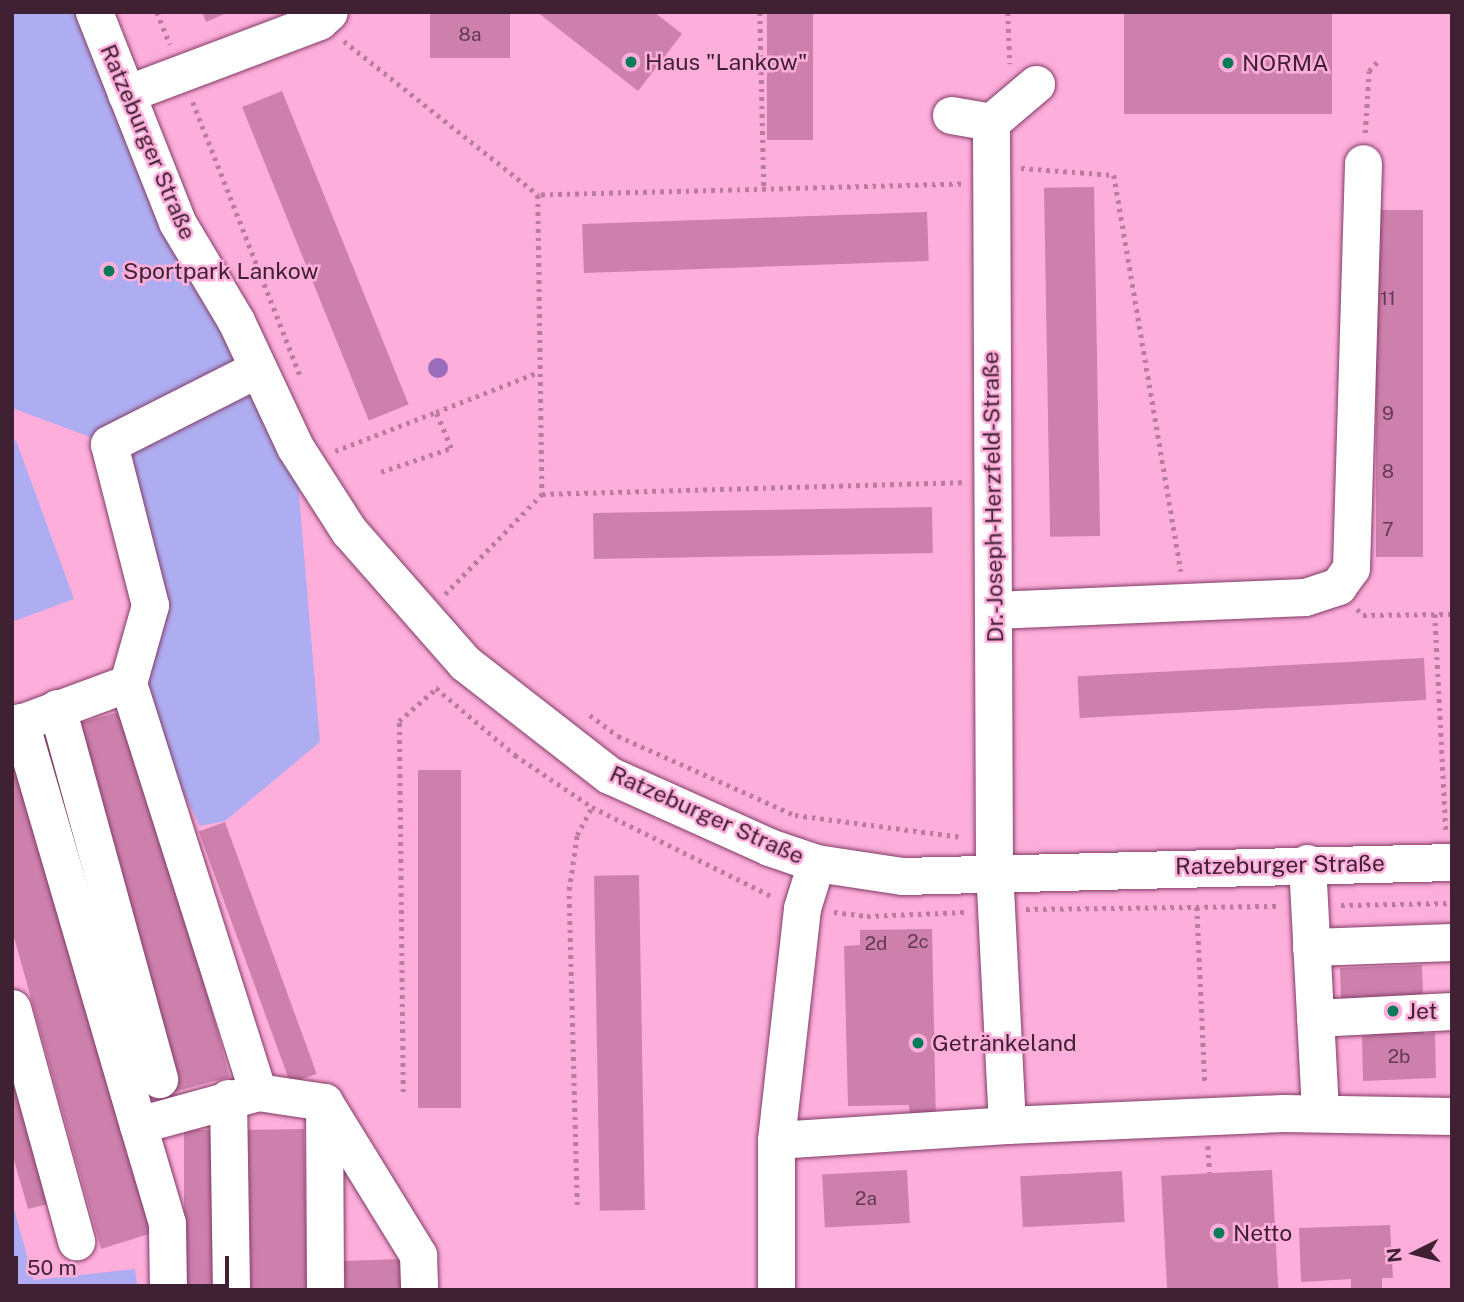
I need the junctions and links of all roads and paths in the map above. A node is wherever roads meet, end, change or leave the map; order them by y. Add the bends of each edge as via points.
1 (94, 12) edge
2 (157, 12) edge
3 (760, 12) edge
4 (324, 17) edge
5 (1378, 61) dead end
6 (181, 72) junction
7 (1036, 85) dead end
8 (126, 94) junction
9 (951, 115) dead end
10 (990, 122) junction
11 (1363, 163) joint
12 (990, 174) junction
13 (764, 189) junction
14 (538, 195) junction
15 (255, 370) junction
16 (539, 372) junction
17 (304, 383) dead end
18 (436, 412) junction
19 (327, 440) dead end
20 (332, 452) junction
21 (340, 462) dead end
22 (381, 472) dead end
23 (992, 481) junction
24 (541, 494) junction
25 (1338, 586) junction
26 (1186, 603) junction
27 (994, 610) junction
28 (419, 613) junction
29 (1435, 614) junction
30 (1452, 614) edge
31 (465, 663) junction
32 (128, 682) junction
33 (57, 708) junction
34 (586, 712) dead end
35 (16, 724) edge
36 (608, 775) junction
37 (994, 836) junction
38 (1450, 862) edge
39 (816, 863) junction
40 (1307, 863) junction
41 (994, 872) junction
42 (1452, 903) edge
43 (1309, 905) junction
44 (1196, 907) junction
45 (802, 908) junction
46 (997, 910) junction
47 (1452, 943) edge
48 (1311, 947) junction
49 (12, 1008) edge
50 (1452, 1011) edge
51 (1315, 1018) junction
52 (159, 1079) dead end
53 (403, 1092) dead end
54 (243, 1095) junction
55 (324, 1102) junction
56 (1320, 1112) junction
57 (1452, 1116) edge
58 (1207, 1117) junction
59 (138, 1125) junction
60 (1007, 1125) junction
61 (776, 1140) junction
62 (1210, 1173) dead end
63 (577, 1205) dead end
64 (76, 1241) dead end
65 (168, 1290) edge
66 (231, 1290) edge
67 (326, 1290) edge
68 (419, 1290) edge
69 (776, 1290) edge

1 - 8 street, Ratzeburger Straße
2 - 6 path
3 - 13 path
4 - 6 street
4 - 14 path
5 - 11 path via 1369,71
6 - 8 street
6 - 17 path
7 - 10 street
8 - 15 street, Ratzeburger Straße via 177,222 236,321
9 - 10 street
10 - 12 street, Dr.-Joseph-Herzfeld-Straße
11 - 25 street via 1351,568
12 - 13 path
12 - 23 street, Dr.-Joseph-Herzfeld-Straße
12 - 26 path via 1114,175
13 - 14 path
14 - 16 path
15 - 28 street, Ratzeburger Straße via 295,447 349,531
15 - 32 street via 109,444 150,605
16 - 18 path
16 - 24 path
18 - 20 path
18 - 22 path via 451,448
19 - 20 path
20 - 21 path
23 - 24 path
23 - 27 street, Dr.-Joseph-Herzfeld-Straße
24 - 28 path via 440,599
25 - 26 street via 1305,597
25 - 29 path via 1363,615
26 - 27 street
27 - 37 street, Dr.-Joseph-Herzfeld-Straße
28 - 31 street, Ratzeburger Straße
29 - 30 path
29 - 38 path
31 - 36 street, Ratzeburger Straße
31 - 53 path via 399,721
32 - 33 street
32 - 54 street
33 - 35 street
33 - 52 street
34 - 37 path via 618,736 795,815 963,837
35 - 59 street
36 - 39 street, Ratzeburger Straße via 769,847
36 - 63 path via 577,835 569,890
37 - 41 street, Dr.-Joseph-Herzfeld-Straße
38 - 40 street, Ratzeburger Straße
39 - 41 street, Ratzeburger Straße via 902,876
39 - 45 street, Ratzeburger Straße
40 - 41 street, Ratzeburger Straße
40 - 43 street
41 - 46 street, Dr.-Joseph-Herzfeld-Straße
42 - 43 path
43 - 44 path
43 - 48 street
44 - 46 path
44 - 58 path
45 - 46 path via 867,916
45 - 61 street, Ratzeburger Straße
46 - 60 street, Dr.-Joseph-Herzfeld-Straße
47 - 48 street
48 - 51 street
49 - 64 street
50 - 51 street
51 - 56 street
54 - 55 street
54 - 59 street
54 - 66 street
55 - 67 street
55 - 68 street via 418,1255
56 - 57 street
56 - 58 street
58 - 60 street
58 - 62 path
59 - 65 street via 167,1223
60 - 61 street
61 - 69 street, Ratzeburger Straße

